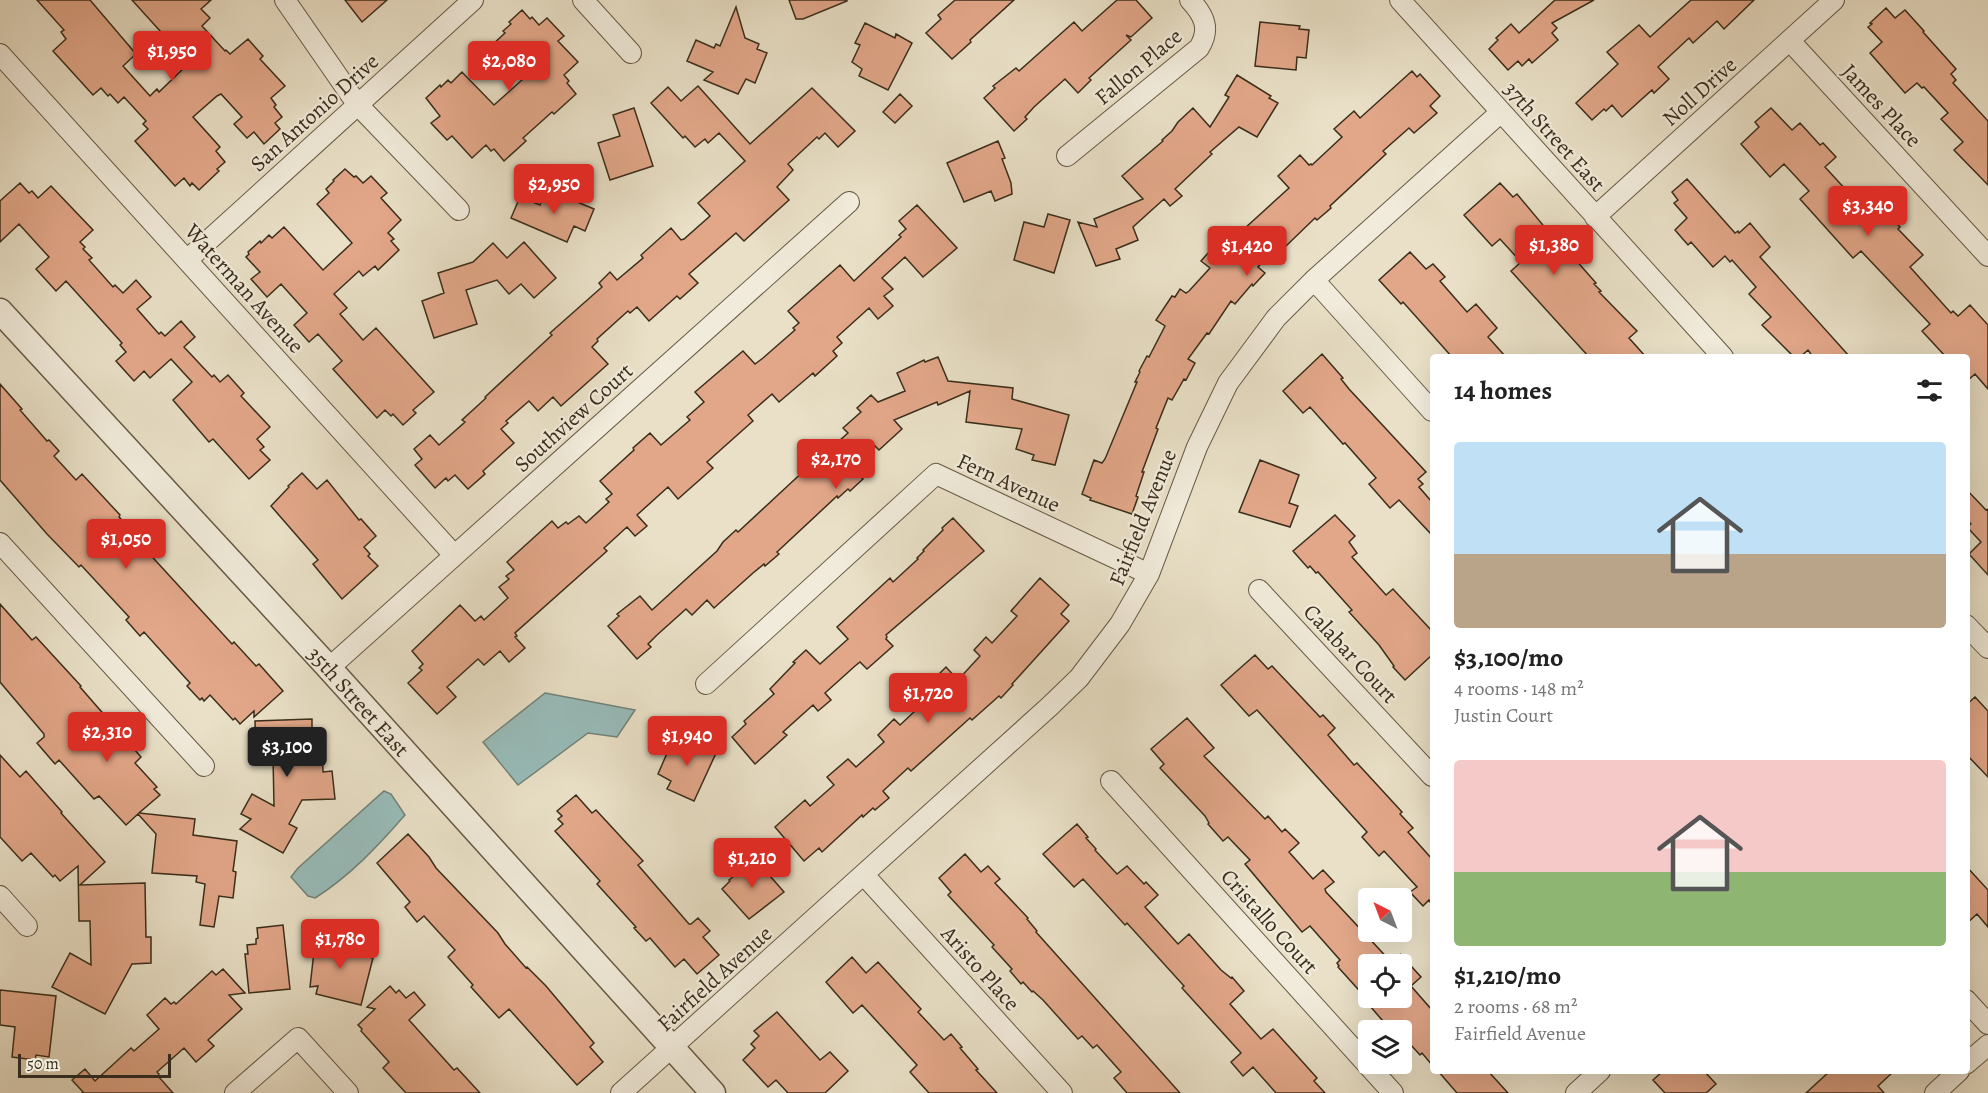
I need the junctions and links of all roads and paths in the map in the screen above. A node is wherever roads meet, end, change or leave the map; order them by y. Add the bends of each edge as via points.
1 (285, 0) edge
2 (473, 0) edge
3 (583, 0) edge
4 (1190, 0) edge
5 (1400, 0) edge
6 (1834, 0) edge
7 (1790, 41) junction
8 (631, 53) dead end
9 (0, 54) edge
10 (357, 104) junction
11 (1501, 112) junction
12 (1067, 156) dead end
13 (849, 202) dead end
14 (459, 210) dead end
15 (1595, 217) junction
16 (1988, 256) edge
17 (187, 260) junction
18 (1314, 280) junction
19 (0, 311) edge
20 (1720, 354) edge
21 (1430, 409) edge
22 (0, 543) edge
23 (454, 555) junction
24 (1149, 574) junction
25 (1259, 590) dead end
26 (1970, 629) edge
27 (1988, 648) edge
28 (329, 668) junction
29 (706, 684) dead end
30 (204, 766) dead end
31 (1430, 774) edge
32 (1111, 781) dead end
33 (864, 875) junction
34 (0, 896) edge
35 (27, 926) dead end
36 (1970, 1004) edge
37 (1988, 1024) edge
38 (1988, 1045) edge
39 (672, 1048) junction
40 (1970, 1061) edge
41 (1597, 1074) edge
42 (1956, 1074) edge
43 (235, 1093) edge
44 (348, 1093) edge
45 (621, 1093) edge
46 (713, 1093) edge
47 (1062, 1093) edge
48 (1393, 1093) edge
49 (1575, 1093) edge
50 (1935, 1093) edge

1 - 10 street
2 - 10 street, San Antonio Drive
3 - 8 street
4 - 12 street, Fallon Place via 1205,22 1206,32 1199,48
5 - 11 street, 37th Street East
6 - 7 street, Noll Drive
7 - 15 street, Noll Drive
7 - 16 street, James Place
9 - 17 street, Waterman Avenue
10 - 14 street
10 - 17 street, San Antonio Drive
11 - 15 street, 37th Street East
11 - 18 street, Fairfield Avenue
13 - 23 street, Southview Court
15 - 20 street, 37th Street East
17 - 23 street, Waterman Avenue
18 - 21 street
18 - 24 street, Fairfield Avenue via 1276,318 1228,383 1197,447
19 - 28 street, 35th Street East
22 - 30 street
23 - 28 street, Southview Court
24 - 29 street, Fern Avenue via 936,474
24 - 33 street, Fairfield Avenue via 1120,624 1078,678
25 - 31 street, Calabar Court
26 - 27 street
28 - 39 street, 35th Street East
32 - 48 street, Cristallo Court
33 - 39 street, Fairfield Avenue
33 - 47 street, Aristo Place
34 - 35 street
36 - 37 street
38 - 40 street
39 - 45 street, Fairfield Avenue
39 - 46 street, 35th Street East
41 - 49 street
42 - 50 street
43 - 44 street via 298,1038

